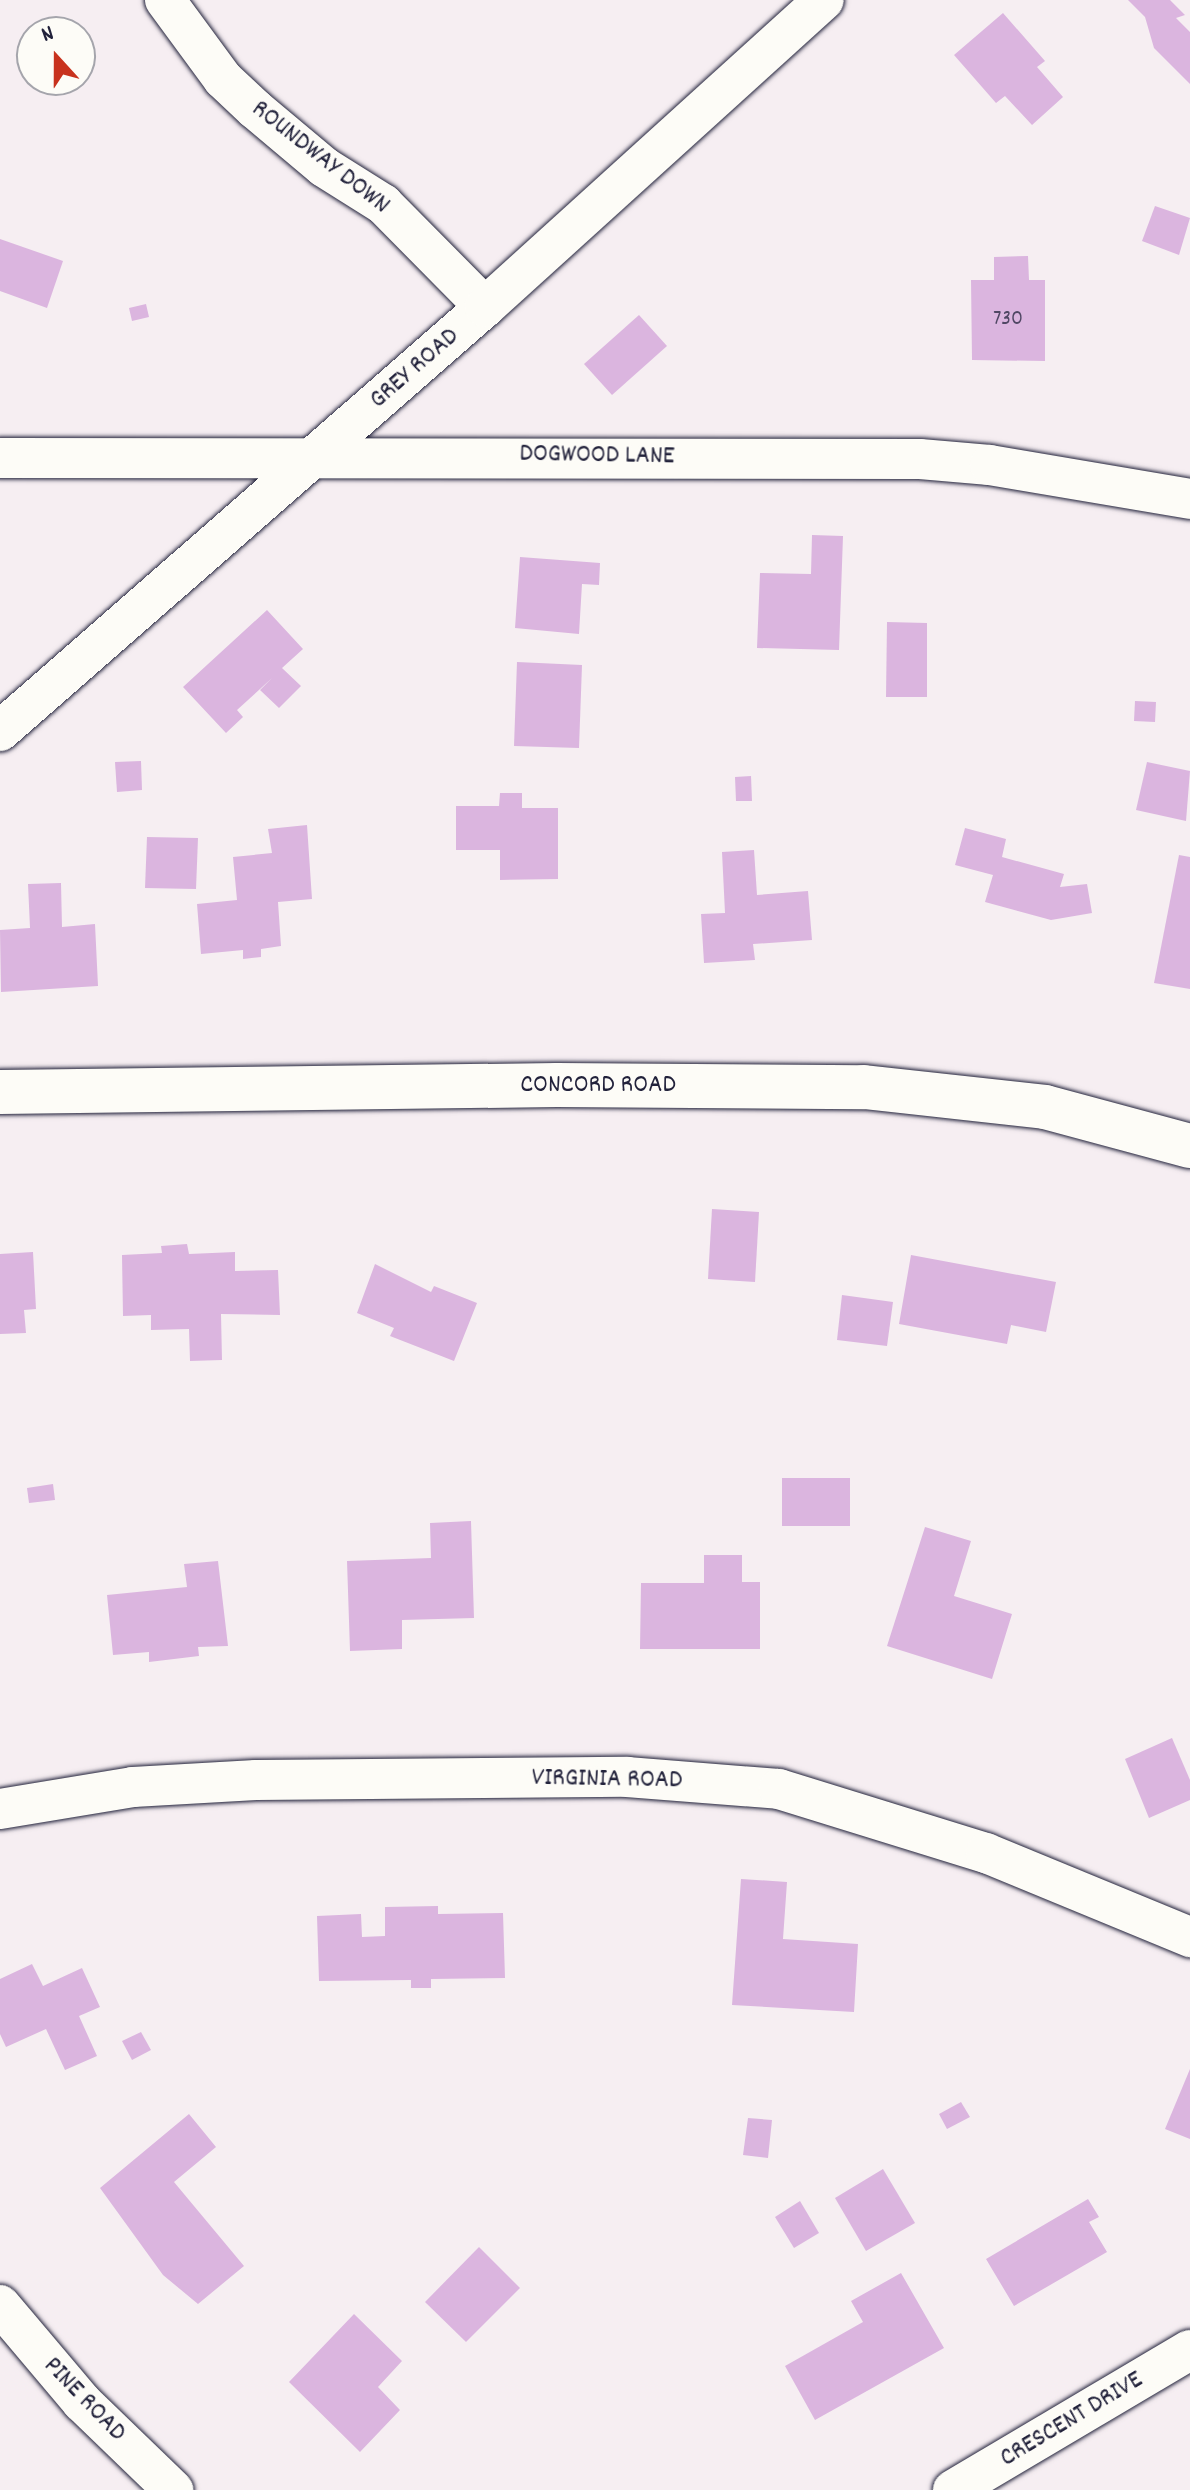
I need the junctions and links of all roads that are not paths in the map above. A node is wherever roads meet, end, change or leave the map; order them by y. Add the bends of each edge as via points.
1 (165, 0) edge
2 (824, 0) edge
3 (485, 307) junction
4 (317, 454) junction
5 (0, 458) edge
6 (1190, 499) edge
7 (0, 731) edge
8 (0, 1092) edge
9 (1190, 1146) edge
10 (0, 1809) edge
11 (1190, 1937) edge
12 (0, 2305) edge
13 (1190, 2350) edge
14 (173, 2490) edge
15 (953, 2490) edge

1 - 3 street, ROUNDWAY DOWN via 244,99 324,167 383,204
2 - 3 street, GREY ROAD
3 - 4 street, GREY ROAD
4 - 5 street, DOGWOOD LANE
4 - 6 street, DOGWOOD LANE via 920,459 990,465
4 - 7 street, GREY ROAD
8 - 9 main road, CONCORD ROAD via 864,1087 1045,1107
10 - 11 street, VIRGINIA ROAD via 133,1787 256,1780 627,1777 752,1786 817,1798 986,1853
12 - 14 street, PINE ROAD via 82,2402
13 - 15 street, CRESCENT DRIVE

